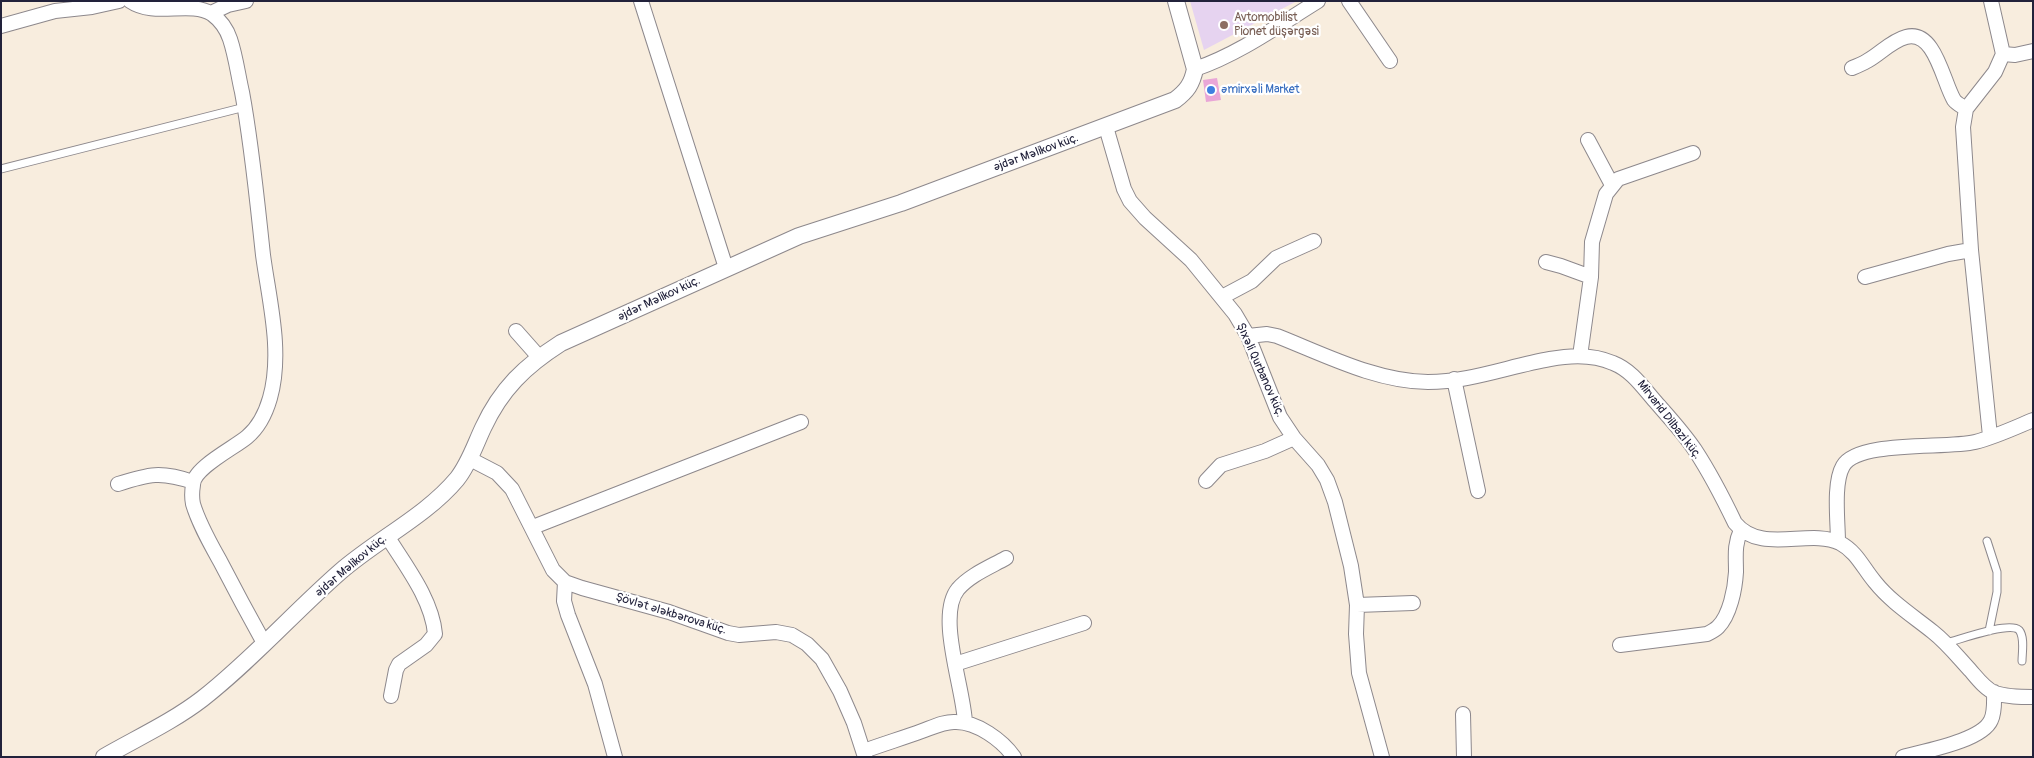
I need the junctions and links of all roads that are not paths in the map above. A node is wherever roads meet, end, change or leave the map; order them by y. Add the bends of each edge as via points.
1 (119, 1) edge
2 (130, 1) edge
3 (246, 1) edge
4 (641, 1) edge
5 (1176, 1) edge
6 (1318, 1) edge
7 (1349, 1) edge
8 (1991, 1) edge
9 (211, 13) junction
10 (1, 26) edge
11 (2033, 51) edge
12 (2002, 54) junction
13 (1390, 61) dead end
14 (1852, 68) dead end
15 (1195, 69) junction
16 (245, 107) junction
17 (1966, 109) junction
18 (1106, 127) junction
19 (1588, 140) dead end
20 (1693, 153) dead end
21 (1, 169) edge
22 (1612, 185) junction
23 (1314, 241) dead end
24 (1972, 250) junction
25 (1546, 262) dead end
26 (726, 268) junction
27 (1591, 277) junction
28 (1866, 277) dead end
29 (1222, 297) junction
30 (516, 331) dead end
31 (1248, 336) junction
32 (1580, 356) junction
33 (539, 357) junction
34 (1454, 379) junction
35 (2033, 420) edge
36 (801, 422) dead end
37 (1990, 436) junction
38 (1294, 438) junction
39 (470, 459) junction
40 (1206, 481) dead end
41 (193, 482) junction
42 (118, 484) dead end
43 (1478, 491) dead end
44 (533, 527) junction
45 (1741, 530) junction
46 (387, 536) junction
47 (1987, 540) dead end
48 (1838, 542) junction
49 (1006, 558) dead end
50 (565, 582) junction
51 (1413, 603) dead end
52 (1357, 605) junction
53 (1084, 623) dead end
54 (1989, 631) junction
55 (264, 643) junction
56 (1946, 644) junction
57 (1620, 645) dead end
58 (2022, 661) dead end
59 (955, 664) junction
60 (1994, 692) junction
61 (391, 696) dead end
62 (2033, 697) edge
63 (1463, 714) dead end
64 (965, 723) junction
65 (864, 754) edge
66 (104, 757) edge
67 (615, 757) edge
68 (1014, 757) edge
69 (1382, 757) edge
70 (1464, 757) edge
71 (1903, 757) edge

1 - 10 street via 55,11
2 - 9 street via 155,9 197,8
3 - 9 street
4 - 26 street
5 - 15 street
6 - 15 street via 1239,49
7 - 13 street
8 - 12 street
9 - 16 street via 221,22 229,37
11 - 12 street
12 - 17 street via 1995,72
14 - 17 street via 1896,40 1909,36 1921,39 1932,47 1949,90 1956,102
15 - 18 street, Əjdər Məlikov küç. via 1187,91 1175,100
16 - 21 lane
16 - 41 street via 275,348 274,378 263,418 248,436 201,470
17 - 24 street via 1963,127
18 - 26 street, Əjdər Məlikov küç. via 902,203 799,236
18 - 29 street, Şıxəli Qurbanov küç. via 1130,201 1191,260
19 - 22 street
20 - 22 street via 1618,179
22 - 27 street via 1595,226
23 - 29 street via 1276,258 1252,281
24 - 28 street
24 - 37 street
25 - 27 street
26 - 33 street, Əjdər Məlikov küç. via 561,343
27 - 32 street
29 - 31 street, Şıxəli Qurbanov küç.
30 - 33 street
31 - 34 street, Mirvarid Dilbazi küç. via 1277,336 1376,374 1405,381
31 - 38 street, Şıxəli Qurbanov küç. via 1280,417
32 - 34 street, Mirvarid Dilbazi küç.
32 - 45 street, Mirvarid Dilbazi küç. via 1614,363 1636,379 1695,450
33 - 39 street, Əjdər Məlikov küç. via 521,372 493,408
34 - 43 street
35 - 37 street
36 - 44 street
37 - 48 street via 1959,444 1887,448 1849,459 1839,478
38 - 40 street via 1221,465
38 - 52 street, Şıxəli Qurbanov küç. via 1327,480 1351,566
39 - 44 street via 503,478
39 - 46 street, Əjdər Məlikov küç. via 458,478 440,496
41 - 42 street via 173,475 146,474
41 - 55 street via 192,503
44 - 50 street via 553,570
45 - 48 street via 1761,538
45 - 57 street via 1736,540 1736,573 1731,602 1718,628 1708,634
46 - 55 street, Əjdər Məlikov küç. via 341,571
46 - 61 street via 426,602 435,634 426,645 399,664
47 - 54 lane via 1997,572 1997,592
48 - 56 street via 1857,556 1875,582 1899,607
49 - 59 street via 970,579 952,597 949,618
50 - 65 street, Şövlət Ələkbərova küç. via 728,633 776,632 792,635 808,644 822,659 840,691
50 - 67 street via 564,601 595,684
51 - 52 street
52 - 69 street, Şıxəli Qurbanov küç. via 1359,673
53 - 59 street
54 - 56 lane
54 - 58 lane via 2008,627 2019,631
55 - 66 street, Əjdər Məlikov küç. via 200,700
56 - 60 street via 1976,678
59 - 64 street via 965,708
60 - 62 street
60 - 71 street via 1992,719 1986,728 1948,745
63 - 70 street
64 - 65 street via 939,725
64 - 68 street via 994,736

